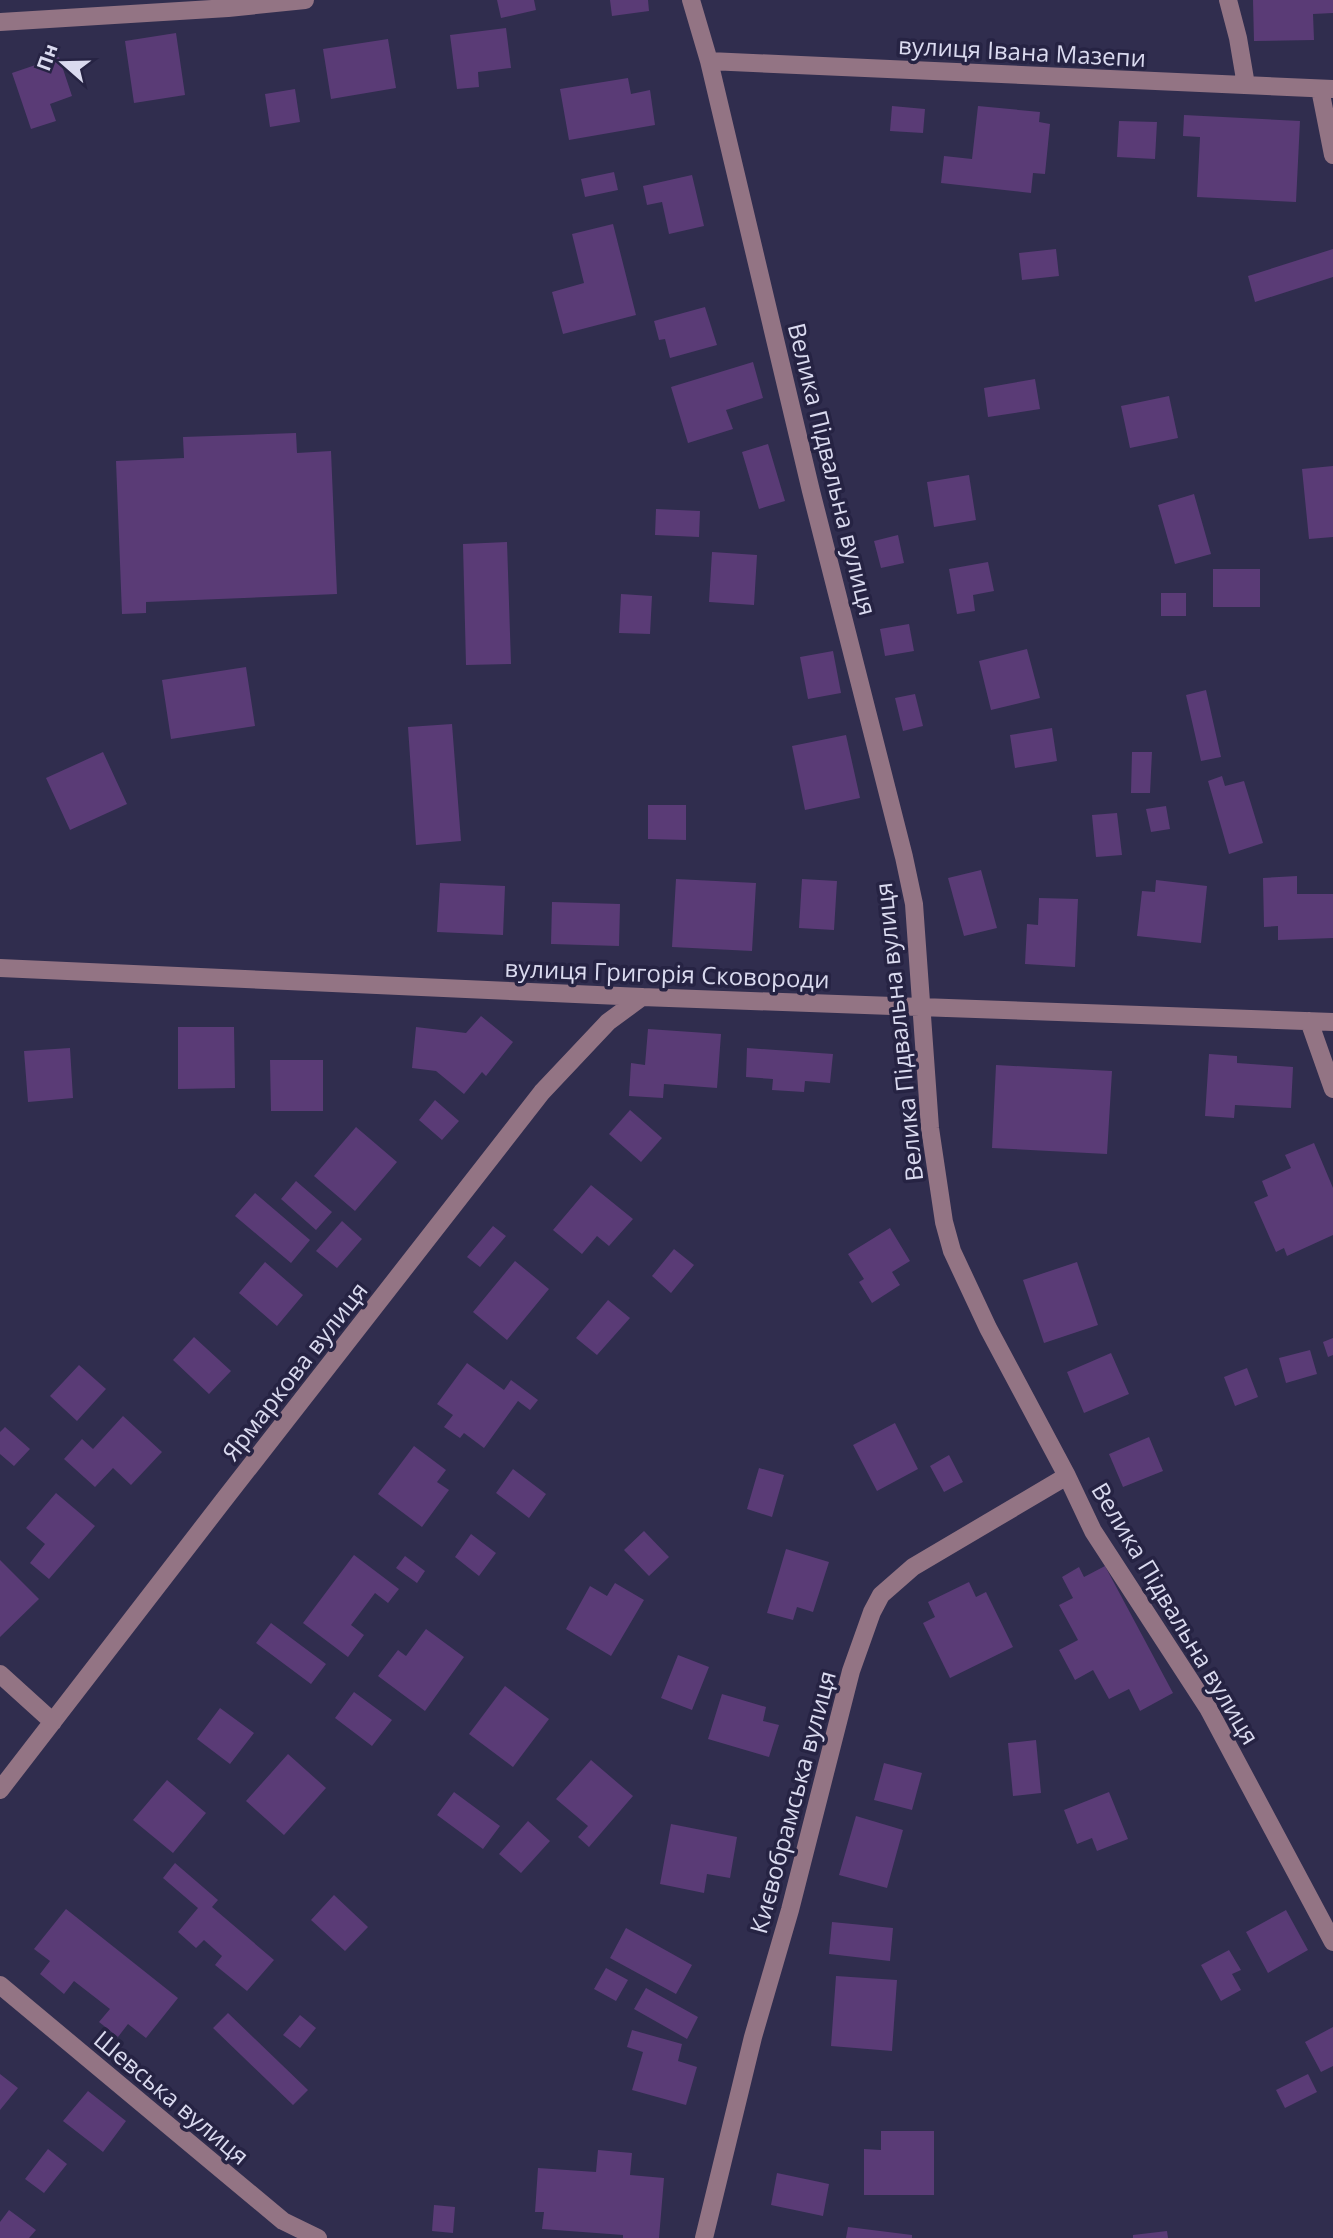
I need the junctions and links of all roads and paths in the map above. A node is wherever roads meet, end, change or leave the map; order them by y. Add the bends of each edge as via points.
1 (305, 0) edge
2 (691, 0) edge
3 (1228, 0) edge
4 (0, 22) edge
5 (709, 61) junction
6 (1246, 85) junction
7 (1326, 89) edge
8 (1333, 155) edge
9 (0, 968) edge
10 (642, 997) junction
11 (921, 1008) junction
12 (1309, 1021) junction
13 (1333, 1022) edge
14 (1333, 1089) edge
15 (1067, 1476) junction
16 (0, 1674) edge
17 (53, 1722) junction
18 (0, 1790) edge
19 (1333, 1942) edge
20 (0, 1985) edge
21 (318, 2238) edge
22 (704, 2238) edge

1 - 4 street
2 - 5 street, Велика Підвальна вулиця
3 - 6 street
5 - 6 street, вулиця Івана Мазепи
5 - 11 street, Велика Підвальна вулиця via 811,491 905,857 914,904
6 - 7 street, вулиця Івана Мазепи
7 - 8 street
9 - 10 street, вулиця Григорія Сковороди
10 - 11 street, вулиця Григорія Сковороди
10 - 17 street, Ярмаркова вулиця via 608,1022 542,1092
11 - 12 street, вулиця Григорія Сковороди
11 - 15 street, Велика Підвальна вулиця via 932,1142 953,1251 988,1328
12 - 13 street, вулиця Григорія Сковороди
12 - 14 street
15 - 19 street, Велика Підвальна вулиця via 1093,1531 1208,1708
15 - 22 street, Києвобрамська вулиця via 913,1567 881,1595 872,1612 851,1671
16 - 17 street
17 - 18 street, Ярмаркова вулиця
20 - 21 street, Шевська вулиця via 283,2221

